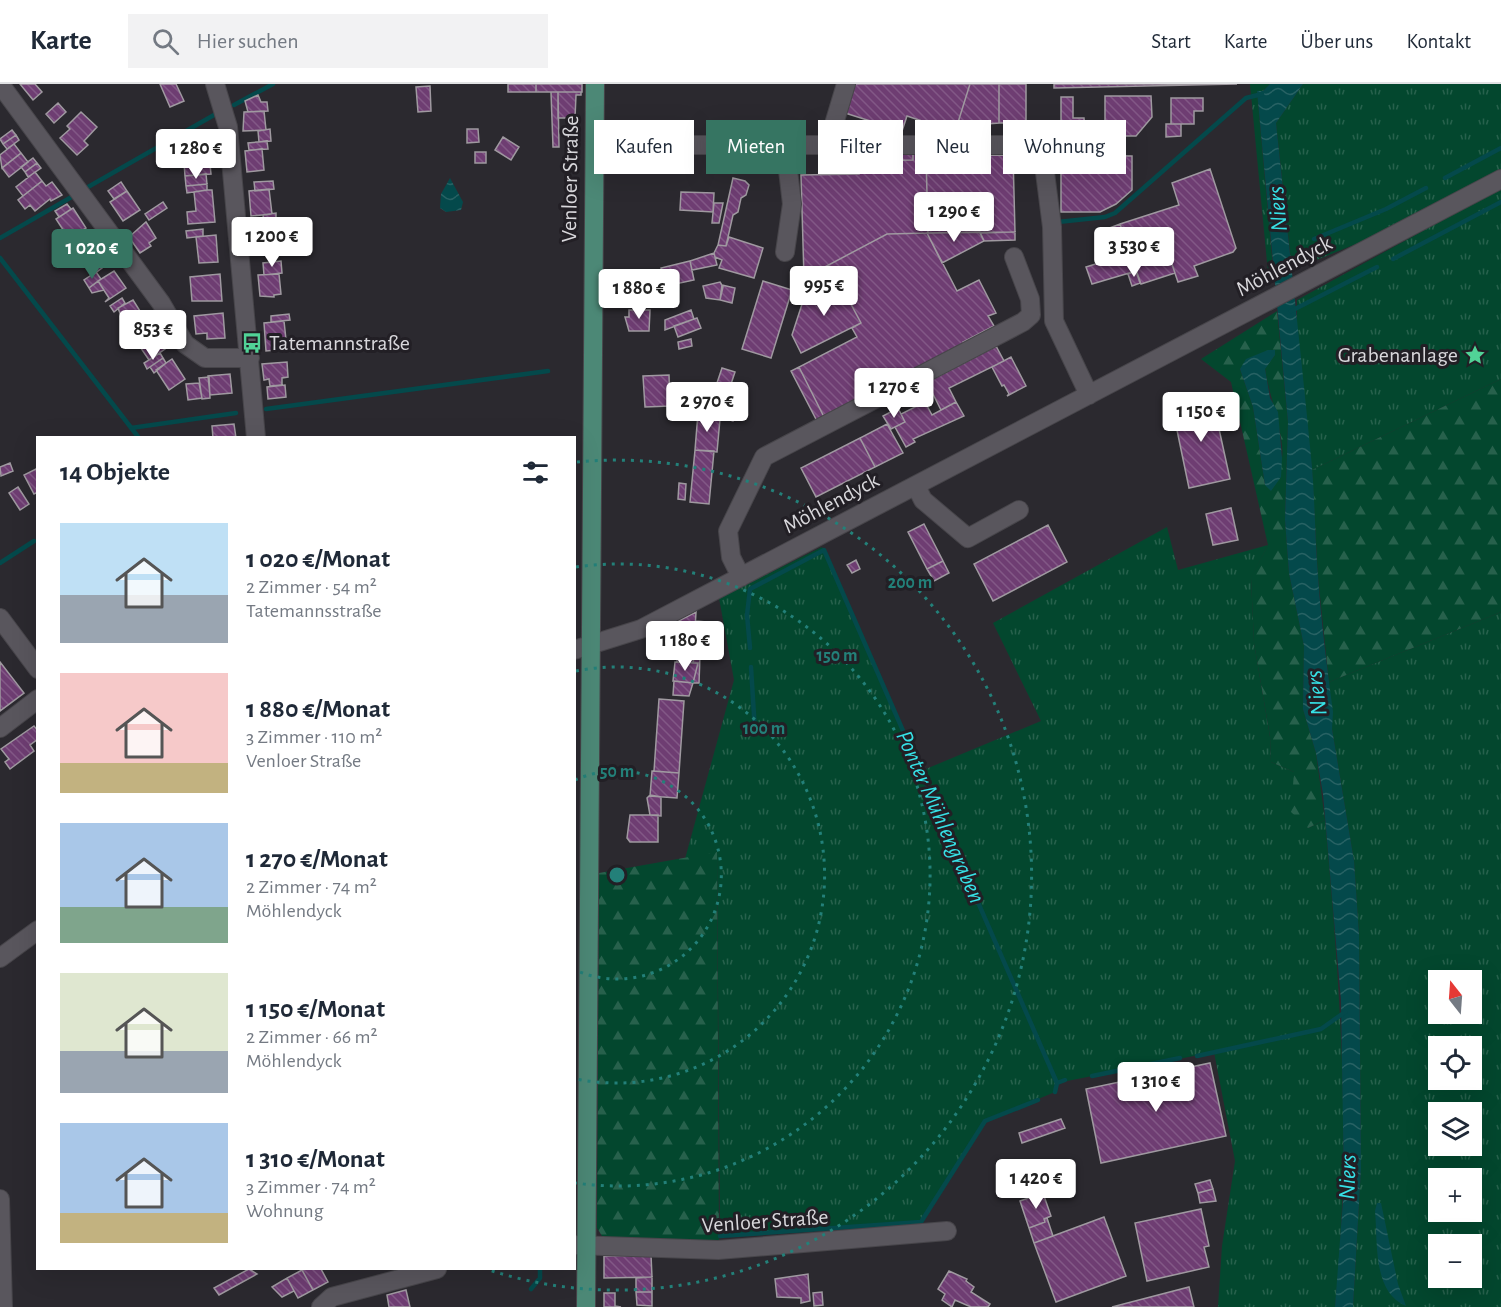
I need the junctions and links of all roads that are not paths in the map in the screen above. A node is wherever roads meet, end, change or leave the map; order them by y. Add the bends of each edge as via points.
1 (0, 84) edge
2 (214, 84) edge
3 (595, 84) edge
4 (846, 84) edge
5 (595, 120) edge
6 (835, 120) edge
7 (903, 144) edge
8 (594, 174) edge
9 (788, 174) edge
10 (1501, 179) edge
11 (785, 252) dead end
12 (1014, 257) dead end
13 (250, 358) junction
14 (1089, 395) junction
15 (256, 436) edge
16 (916, 486) junction
17 (1019, 510) dead end
18 (741, 577) junction
19 (0, 618) edge
20 (583, 649) edge
21 (36, 666) edge
22 (36, 701) edge
23 (0, 728) edge
24 (36, 931) edge
25 (0, 958) edge
26 (0, 1198) edge
27 (947, 1232) dead end
28 (581, 1246) edge
29 (428, 1270) edge
30 (390, 1274) edge
31 (3, 1307) edge
32 (321, 1307) edge
33 (586, 1307) edge

1 - 13 street via 160,303 185,344 205,358
2 - 13 street via 228,127
3 - 5 main road, Venloer Straße
4 - 6 street
7 - 14 street via 1029,145 1043,157 1052,227 1054,321
8 - 20 main road, Venloer Straße
9 - 11 street via 792,204
10 - 14 street, Möhlendyck
12 - 18 street via 1030,299 1031,315 1023,322 764,457 728,531 731,556
13 - 15 street
14 - 16 street, Möhlendyck
16 - 17 street via 923,500 968,538
16 - 18 street, Möhlendyck
18 - 20 street, Möhlendyck via 641,629
19 - 21 street
20 - 28 main road, Venloer Straße
22 - 23 street
24 - 25 street
26 - 31 street
27 - 28 street, Venloer Straße via 718,1250
28 - 33 main road, Venloer Straße
29 - 30 street
30 - 32 street via 332,1297

